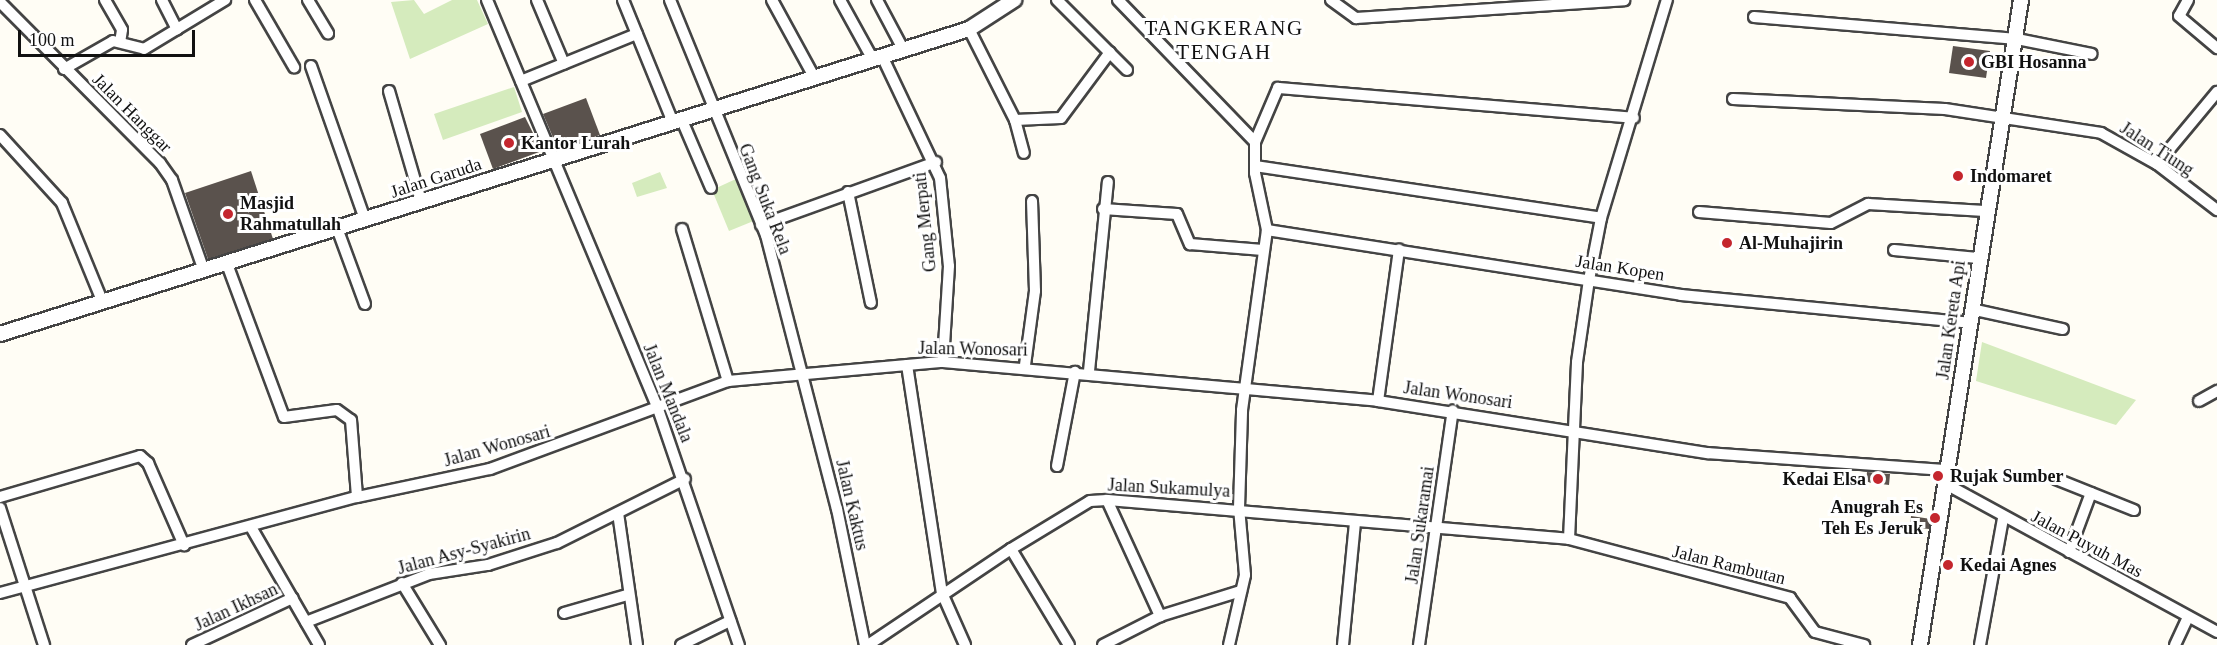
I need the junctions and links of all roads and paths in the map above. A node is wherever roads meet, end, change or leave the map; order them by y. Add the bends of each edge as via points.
1 (105, 0) edge
2 (162, 0) edge
3 (225, 0) edge
4 (255, 0) edge
5 (308, 0) edge
6 (487, 0) edge
7 (537, 0) edge
8 (623, 0) edge
9 (670, 0) edge
10 (772, 0) edge
11 (840, 0) edge
12 (877, 0) edge
13 (1057, 0) edge
14 (1118, 0) edge
15 (1331, 0) edge
16 (1624, 0) edge
17 (1667, 0) edge
18 (2021, 0) edge
19 (2188, 0) edge
20 (1011, 1) edge
21 (0, 2) edge
22 (1754, 18) dead end
23 (177, 29) junction
24 (969, 29) junction
25 (328, 33) dead end
26 (638, 34) junction
27 (2017, 39) junction
28 (120, 42) junction
29 (2217, 48) edge
30 (903, 49) junction
31 (1110, 52) junction
32 (2091, 54) dead end
33 (877, 57) junction
34 (564, 64) junction
35 (311, 66) dead end
36 (294, 67) dead end
37 (64, 69) junction
38 (1127, 70) dead end
39 (813, 75) junction
40 (520, 81) junction
41 (389, 91) dead end
42 (2217, 92) edge
43 (1733, 99) dead end
44 (711, 107) junction
45 (1634, 118) junction
46 (2002, 118) junction
47 (676, 119) junction
48 (1015, 120) junction
49 (0, 135) edge
50 (1255, 142) junction
51 (1024, 153) dead end
52 (550, 159) junction
53 (936, 162) junction
54 (2157, 164) junction
55 (1255, 166) junction
56 (1108, 182) dead end
57 (711, 188) dead end
58 (848, 192) junction
59 (421, 201) junction
60 (1032, 201) dead end
61 (1103, 209) junction
62 (2217, 210) edge
63 (1985, 211) junction
64 (1699, 212) dead end
65 (1601, 218) junction
66 (365, 219) junction
67 (761, 225) junction
68 (337, 228) junction
69 (682, 229) dead end
70 (1267, 230) junction
71 (1399, 249) junction
72 (1263, 250) junction
73 (1894, 250) dead end
74 (1978, 258) junction
75 (227, 264) junction
76 (204, 271) junction
77 (1589, 280) junction
78 (103, 303) junction
79 (871, 303) dead end
80 (364, 304) dead end
81 (1970, 316) junction
82 (2063, 329) dead end
83 (0, 334) edge
84 (943, 362) junction
85 (907, 364) junction
86 (1025, 365) junction
87 (1089, 371) junction
88 (1075, 372) junction
89 (802, 373) junction
90 (728, 381) junction
91 (1246, 386) junction
92 (2217, 391) edge
93 (1378, 400) junction
94 (2199, 401) dead end
95 (657, 406) junction
96 (1454, 410) junction
97 (1574, 428) junction
98 (1057, 466) dead end
99 (1945, 477) junction
100 (2056, 478) dead end
101 (685, 479) junction
102 (2091, 493) junction
103 (0, 497) edge
104 (357, 497) junction
105 (1107, 500) junction
106 (0, 508) edge
107 (1239, 508) junction
108 (2134, 510) dead end
109 (618, 513) junction
110 (2003, 518) junction
111 (1355, 522) junction
112 (1437, 527) junction
113 (251, 528) junction
114 (1569, 539) junction
115 (184, 545) junction
116 (1011, 549) junction
117 (2069, 552) junction
118 (402, 583) junction
119 (24, 587) junction
120 (1240, 591) junction
121 (0, 593) edge
122 (942, 593) junction
123 (627, 594) junction
124 (293, 598) junction
125 (564, 613) dead end
126 (1160, 615) junction
127 (2188, 618) junction
128 (730, 621) junction
129 (306, 622) junction
130 (2217, 632) edge
131 (1924, 644) edge
132 (44, 645) edge
133 (192, 645) edge
134 (319, 645) edge
135 (440, 645) edge
136 (637, 645) edge
137 (681, 645) edge
138 (740, 645) edge
139 (867, 645) edge
140 (966, 645) edge
141 (1069, 645) edge
142 (1102, 645) edge
143 (1229, 645) edge
144 (1343, 645) edge
145 (1419, 645) edge
146 (1864, 645) edge
147 (1980, 645) edge
148 (2175, 645) edge

1 - 28 street via 122,30
2 - 23 street
3 - 23 street
4 - 36 street
5 - 25 street
6 - 40 street, Jalan Mandala
7 - 34 street
8 - 26 street
9 - 44 street, Gang Suka Rela
10 - 39 street
11 - 33 street, Gang Merpati
12 - 30 street
13 - 31 street
14 - 50 street
15 - 16 street via 1356,18
17 - 45 street
18 - 27 street, Jalan Kereta Api
19 - 29 street via 2179,16
20 - 24 street, Jalan Garuda
21 - 37 street, Jalan Hanggar
22 - 27 street
23 - 28 street via 144,50
24 - 30 street, Jalan Garuda
24 - 48 street
26 - 34 street
26 - 47 street
27 - 32 street
27 - 46 street, Jalan Kereta Api
28 - 37 street via 108,42
30 - 33 street, Jalan Garuda
31 - 38 street
31 - 48 street via 1061,118
33 - 39 street, Jalan Garuda
33 - 53 street, Gang Merpati
34 - 40 street
35 - 66 street
37 - 76 street, Jalan Hanggar via 172,180
39 - 44 street, Jalan Garuda
40 - 52 street, Jalan Mandala
41 - 59 street
42 - 54 street
43 - 46 street, Jalan Tiung via 1945,109
44 - 47 street, Jalan Garuda
44 - 67 street, Gang Suka Rela
45 - 50 street via 1279,88
45 - 65 street
46 - 54 street, Jalan Tiung via 2101,133
46 - 63 street, Jalan Kereta Api
47 - 52 street, Jalan Garuda
47 - 57 street
48 - 51 street
49 - 78 street via 62,203
50 - 55 street
52 - 59 street, Jalan Garuda
52 - 95 street, Jalan Mandala
53 - 58 street
53 - 84 street, Gang Merpati via 949,267
54 - 62 street, Jalan Tiung
55 - 65 street
55 - 70 street
56 - 61 street
58 - 67 street
58 - 79 street
59 - 66 street, Jalan Garuda
60 - 86 street via 1035,291
61 - 72 street via 1177,214 1190,244
61 - 87 street
63 - 64 street via 1868,204 1831,224
63 - 74 street, Jalan Kereta Api
65 - 77 street
66 - 68 street, Jalan Garuda
67 - 89 street, Gang Suka Rela
68 - 75 street, Jalan Garuda
68 - 80 street
69 - 90 street
70 - 71 street, Jalan Kopen
70 - 72 street
71 - 77 street, Jalan Kopen
71 - 93 street
72 - 91 street
73 - 74 street
74 - 81 street, Jalan Kereta Api
75 - 76 street, Jalan Garuda
75 - 104 street via 284,417 337,410 351,420
76 - 78 street, Jalan Garuda
77 - 81 street, Jalan Kopen
77 - 97 street
78 - 83 street, Jalan Garuda
81 - 82 street, Jalan Kopen
81 - 99 street, Jalan Kereta Api
84 - 85 street, Jalan Wonosari
84 - 86 street, Jalan Wonosari
85 - 89 street, Jalan Wonosari
85 - 122 street
86 - 88 street, Jalan Wonosari
87 - 88 street, Jalan Wonosari
87 - 91 street, Jalan Wonosari
88 - 98 street
89 - 90 street, Jalan Wonosari
89 - 139 street, Jalan Kaktus
90 - 95 street, Jalan Wonosari
91 - 93 street, Jalan Wonosari
91 - 107 street
92 - 94 street
93 - 96 street, Jalan Wonosari
95 - 101 street, Jalan Mandala
95 - 104 street, Jalan Wonosari via 490,469
96 - 97 street, Jalan Wonosari
96 - 112 street, Jalan Sukaramai
97 - 99 street, Jalan Wonosari via 1708,453
97 - 114 street
99 - 110 street, Jalan Puyuh Mas
99 - 131 street, Jalan Kereta Api
100 - 102 street
101 - 109 street, Jalan Asy-Syakirin
101 - 128 street, Jalan Mandala
102 - 108 street
102 - 117 street
103 - 115 street via 140,456 148,463
104 - 113 street, Jalan Wonosari
105 - 107 street, Jalan Sukamulya
105 - 116 street, Jalan Sukamulya via 1090,501
105 - 126 street
106 - 119 street
107 - 111 street, Jalan Sukamulya
107 - 120 street via 1245,574
109 - 118 street, Jalan Asy-Syakirin via 557,543
109 - 123 street
110 - 117 street, Jalan Puyuh Mas
110 - 147 street
111 - 112 street, Jalan Sukamulya
111 - 144 street
112 - 114 street, Jalan Rambutan
112 - 145 street, Jalan Sukaramai
113 - 115 street, Jalan Wonosari
113 - 124 street
114 - 146 street, Jalan Rambutan via 1790,598 1815,632
115 - 119 street, Jalan Wonosari
116 - 122 street, Jalan Sukamulya
116 - 141 street
117 - 127 street, Jalan Puyuh Mas
118 - 129 street, Jalan Asy-Syakirin
118 - 135 street
119 - 121 street, Jalan Wonosari
119 - 132 street
120 - 126 street
120 - 143 street
122 - 139 street, Jalan Sukamulya
122 - 140 street
123 - 125 street
123 - 136 street
124 - 129 street
124 - 133 street, Jalan Ikhsan
126 - 142 street
127 - 130 street, Jalan Puyuh Mas
127 - 148 street
128 - 137 street
128 - 138 street, Jalan Mandala
129 - 134 street

